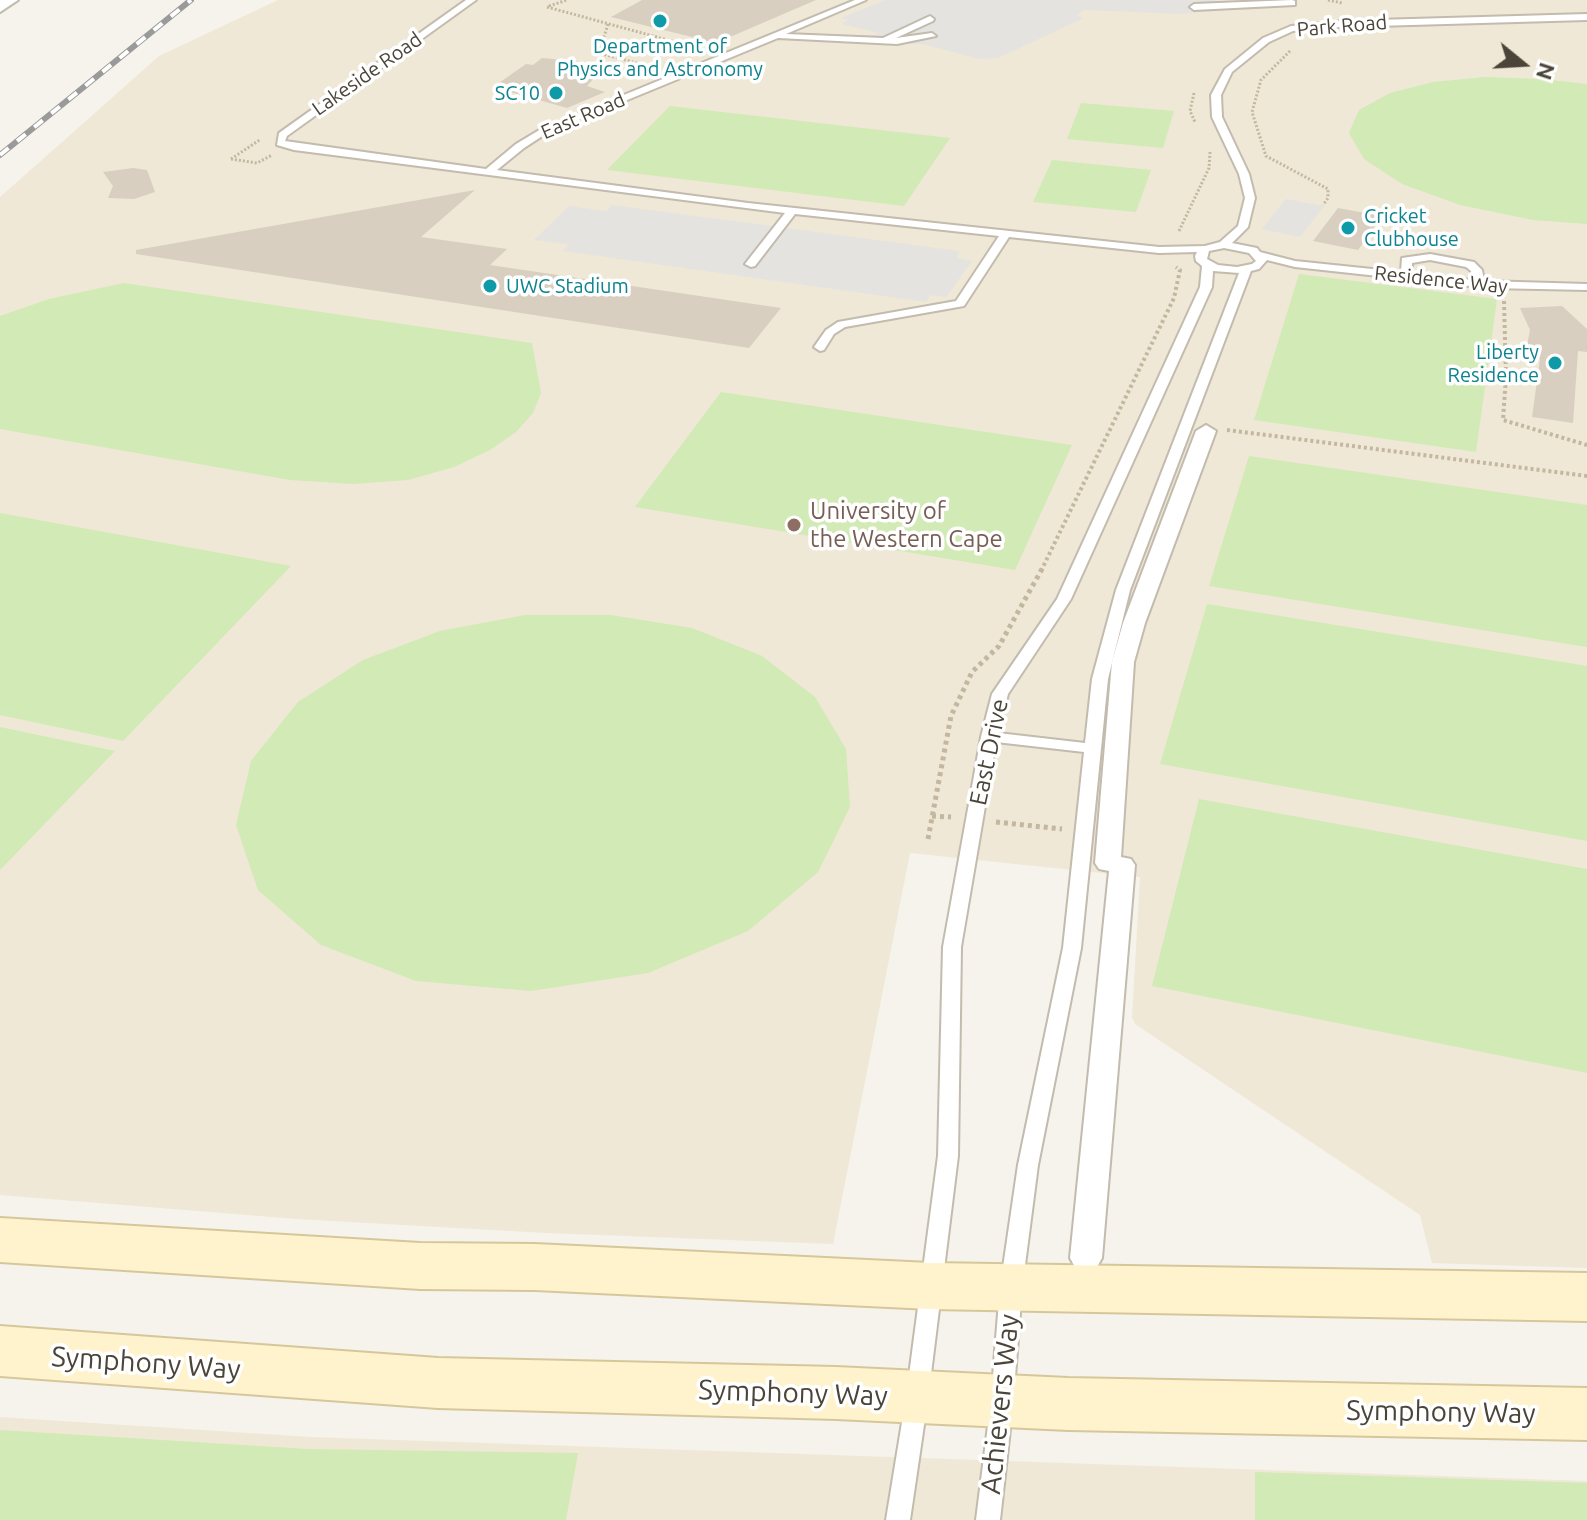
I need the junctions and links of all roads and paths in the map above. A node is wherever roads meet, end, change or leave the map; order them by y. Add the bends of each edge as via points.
1 (10, 0) edge
2 (472, 0) edge
3 (567, 0) edge
4 (862, 0) edge
5 (1293, 2) edge
6 (0, 7) edge
7 (1194, 7) dead end
8 (1587, 17) edge
9 (930, 19) dead end
10 (608, 24) junction
11 (1313, 26) junction
12 (897, 28) dead end
13 (932, 36) dead end
14 (773, 37) junction
15 (868, 40) junction
16 (882, 41) junction
17 (1294, 48) dead end
18 (700, 49) dead end
19 (662, 74) dead end
20 (1195, 85) dead end
21 (1201, 132) dead end
22 (1205, 141) dead end
23 (294, 147) joint
24 (489, 172) junction
25 (1323, 205) dead end
26 (793, 210) junction
27 (1243, 227) junction
28 (1006, 233) junction
29 (1224, 245) junction
30 (1247, 248) junction
31 (1166, 250) junction
32 (1205, 258) junction
33 (751, 264) dead end
34 (1254, 264) junction
35 (1407, 277) junction
36 (1479, 284) junction
37 (1587, 287) edge
38 (1503, 298) dead end
39 (820, 347) dead end
40 (1206, 431) joint
41 (1587, 445) edge
42 (1587, 476) edge
43 (989, 737) junction
44 (1091, 748) junction
45 (932, 816) junction
46 (975, 820) junction
47 (1084, 831) junction
48 (928, 839) dead end
49 (0, 1240) edge
50 (1086, 1258) dead end
51 (930, 1286) junction
52 (1011, 1288) junction
53 (1587, 1297) edge
54 (0, 1351) edge
55 (917, 1398) junction
56 (1002, 1402) junction
57 (1587, 1414) edge
58 (898, 1520) edge
59 (988, 1520) edge

1 - 6 street
2 - 23 lane, Lakeside Road via 282,135 280,143
3 - 10 path via 547,7
4 - 14 lane, East Road
5 - 7 lane
5 - 11 lane
8 - 11 lane, Park Road
9 - 16 lane
10 - 18 path
10 - 19 path via 599,53 633,60
11 - 27 lane, Park Road via 1266,40 1220,83 1217,117 1250,198
12 - 15 lane
13 - 16 lane
14 - 15 lane
14 - 24 lane, East Road via 544,131
15 - 16 lane
17 - 25 path via 1261,80 1252,112 1266,156 1328,189
20 - 21 path via 1190,111
22 - 31 path via 1209,168
23 - 24 lane, Residence Way
24 - 26 lane, Residence Way
26 - 28 lane, Residence Way
26 - 33 lane
27 - 29 lane
27 - 30 lane, Park Road
28 - 31 lane, Residence Way
28 - 39 lane via 960,304 842,324
29 - 30 lane
29 - 32 lane
30 - 34 lane
31 - 32 lane, Residence Way
31 - 45 path via 1180,270 1174,298 1022,608 999,646 972,672 956,705
32 - 34 lane, Residence Way via 1226,270
32 - 43 lane, East Drive via 1206,287 1064,599 1000,694
34 - 35 lane, Residence Way
34 - 44 lane via 1123,590 1100,679
35 - 36 lane, Residence Way
35 - 36 lane via 1404,265 1411,258 1443,258 1470,264
36 - 37 lane, Residence Way
38 - 41 path via 1503,420
40 - 42 path
40 - 50 street via 1123,662 1108,863 1122,865
43 - 44 lane
43 - 46 lane, East Drive
44 - 47 lane
45 - 46 path
45 - 48 path
46 - 47 path
46 - 51 lane, East Drive via 952,947 948,1156
47 - 52 lane via 1072,948 1028,1165
49 - 51 main road via 420,1266
51 - 52 main road
51 - 55 lane
52 - 53 main road
52 - 56 lane, Achievers Way
54 - 55 main road, Symphony Way via 438,1383
55 - 56 main road, Symphony Way
55 - 58 lane
56 - 57 main road, Symphony Way
56 - 59 lane, Achievers Way

